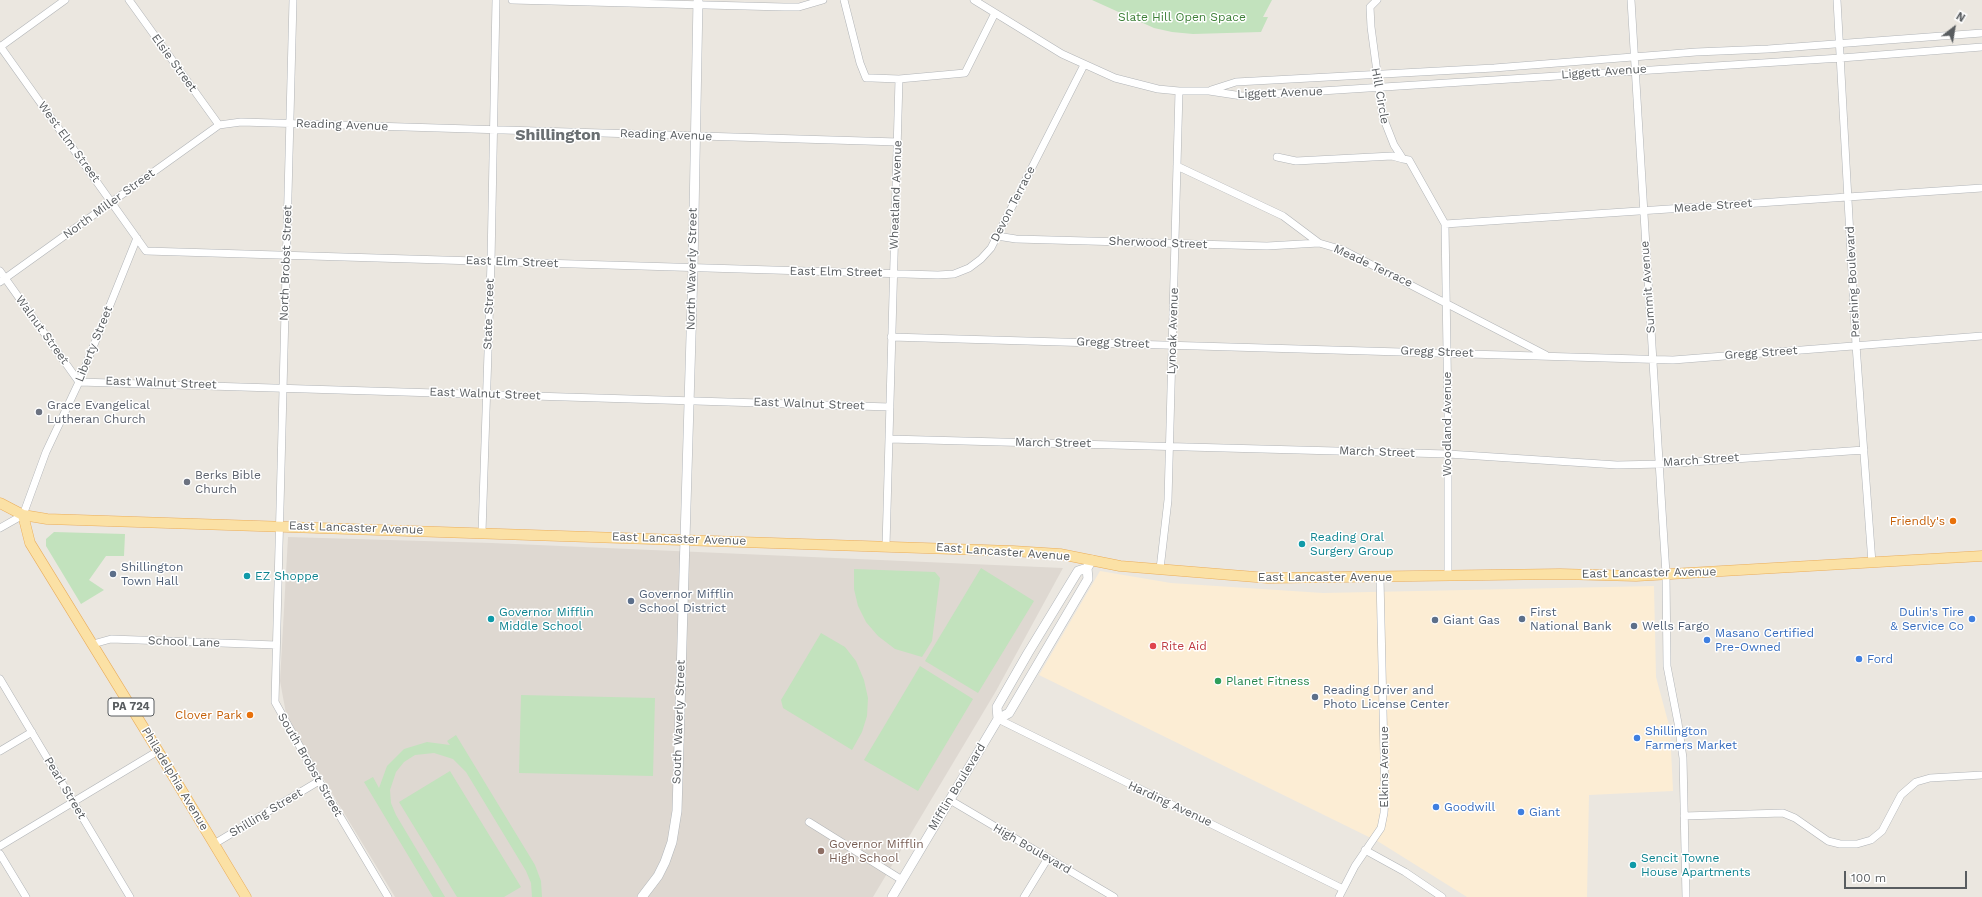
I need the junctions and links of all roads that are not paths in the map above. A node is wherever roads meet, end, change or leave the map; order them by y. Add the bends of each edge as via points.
1 (65, 0) edge
2 (129, 0) edge
3 (293, 0) edge
4 (496, 0) edge
5 (512, 0) edge
6 (823, 0) edge
7 (844, 0) edge
8 (974, 0) edge
9 (1378, 0) edge
10 (1631, 0) edge
11 (1837, 0) edge
12 (698, 2) edge
13 (995, 13) junction
14 (1982, 33) edge
15 (1840, 43) junction
16 (0, 46) edge
17 (1982, 47) edge
18 (1635, 57) junction
19 (1841, 58) junction
20 (1084, 65) junction
21 (1636, 70) junction
22 (1376, 75) junction
23 (899, 79) junction
24 (1377, 87) junction
25 (1179, 91) junction
26 (1209, 91) junction
27 (290, 124) junction
28 (219, 125) junction
29 (492, 130) junction
30 (694, 136) junction
31 (898, 142) junction
32 (1276, 157) dead end
33 (1403, 158) junction
34 (1177, 166) junction
35 (1982, 188) edge
36 (1849, 197) junction
37 (112, 202) junction
38 (1644, 210) junction
39 (1445, 224) junction
40 (997, 236) junction
41 (137, 238) junction
42 (1319, 243) junction
43 (1175, 244) junction
44 (286, 255) junction
45 (491, 262) junction
46 (693, 268) junction
47 (0, 271) edge
48 (894, 273) junction
49 (3, 280) edge
50 (1446, 302) junction
51 (1982, 336) edge
52 (892, 337) junction
53 (1172, 345) junction
54 (1856, 345) junction
55 (1447, 353) junction
56 (1548, 356) junction
57 (1653, 360) junction
58 (79, 382) junction
59 (282, 387) junction
60 (487, 394) junction
61 (689, 400) junction
62 (890, 407) junction
63 (889, 439) junction
64 (1170, 446) junction
65 (1864, 450) junction
66 (1448, 454) junction
67 (1659, 463) junction
68 (0, 503) edge
69 (23, 515) junction
70 (279, 526) junction
71 (0, 528) edge
72 (482, 532) junction
73 (685, 539) junction
74 (886, 546) junction
75 (1982, 556) edge
76 (1872, 563) junction
77 (1090, 564) junction
78 (1160, 569) junction
79 (1666, 574) junction
80 (1448, 576) junction
81 (1380, 578) junction
82 (93, 644) junction
83 (276, 645) junction
84 (0, 679) edge
85 (998, 719) junction
86 (32, 732) junction
87 (158, 750) junction
88 (0, 751) edge
89 (1982, 775) edge
90 (319, 781) junction
91 (950, 800) junction
92 (73, 802) junction
93 (1684, 816) junction
94 (809, 822) dead end
95 (214, 844) junction
96 (0, 846) edge
97 (1366, 850) junction
98 (0, 854) edge
99 (1048, 858) junction
100 (902, 880) junction
101 (1343, 889) junction
102 (26, 897) edge
103 (130, 897) edge
104 (246, 897) edge
105 (388, 897) edge
106 (642, 897) edge
107 (892, 897) edge
108 (1024, 897) edge
109 (1114, 897) edge
110 (1339, 897) edge
111 (1442, 897) edge
112 (1686, 897) edge

1 - 16 street
2 - 28 street, Elsie Street
3 - 27 street, North Brobst Street
4 - 29 street, State Street
5 - 12 street
6 - 12 street via 799,7
7 - 23 street via 866,78
8 - 13 street
9 - 22 street, Hill Circle via 1370,7
10 - 18 street, Summit Avenue
11 - 15 street, Pershing Boulevard
12 - 30 street, North Waverly Street
13 - 20 street
13 - 23 street via 965,73
14 - 15 street, Liggett Avenue
15 - 18 street, Liggett Avenue
15 - 19 street, Pershing Boulevard
16 - 37 street, West Elm Street
17 - 19 street, Liggett Avenue
18 - 21 street, Summit Avenue
18 - 22 street, Liggett Avenue
19 - 21 street, Liggett Avenue
19 - 36 street, Pershing Boulevard
20 - 25 street via 1137,85
20 - 40 street, Devon Terrace
21 - 24 street, Liggett Avenue
21 - 38 street, Summit Avenue
22 - 24 street, Hill Circle
22 - 26 street, Liggett Avenue via 1236,82
23 - 31 street, Wheatland Avenue
24 - 26 street, Liggett Avenue via 1242,96
24 - 33 street, Hill Circle via 1382,118
25 - 26 street
25 - 34 street, Lynoak Avenue
27 - 28 street, Reading Avenue via 241,122
27 - 29 street, Reading Avenue
27 - 44 street, North Brobst Street
28 - 37 street, North Miller Street
29 - 30 street, Reading Avenue
29 - 45 street, State Street
30 - 31 street, Reading Avenue
30 - 46 street, North Waverly Street
31 - 48 street, Wheatland Avenue
32 - 33 street via 1296,161 1392,156
33 - 39 street, Hill Circle via 1408,160
34 - 42 street, Meade Terrace via 1283,216
34 - 43 street, Lynoak Avenue
35 - 36 street, Meade Street
36 - 38 street, Meade Street
36 - 54 street, Pershing Boulevard
37 - 41 street, West Elm Street
37 - 49 street, North Miller Street
38 - 39 street, Meade Street
38 - 57 street, Summit Avenue
39 - 50 street, Woodland Avenue
40 - 43 street, Sherwood Street via 1016,239
40 - 48 street, Devon Terrace via 981,260 954,274
41 - 44 street, East Elm Street via 146,251
41 - 58 street, Liberty Street
42 - 43 street, Sherwood Street via 1267,246
42 - 50 street, Meade Terrace via 1343,250
43 - 53 street, Lynoak Avenue
44 - 45 street, East Elm Street
44 - 59 street, North Brobst Street
45 - 46 street, East Elm Street
45 - 60 street, State Street
46 - 48 street, East Elm Street
46 - 61 street, North Waverly Street
47 - 49 street, Walnut Street
48 - 52 street, Wheatland Avenue
49 - 58 street, Walnut Street
50 - 55 street, Woodland Avenue
50 - 56 street, Meade Terrace
51 - 54 street, Gregg Street
52 - 53 street, Gregg Street
52 - 62 street, Wheatland Avenue
53 - 55 street, Gregg Street
53 - 64 street, Lynoak Avenue
54 - 57 street, Gregg Street via 1784,353
54 - 65 street, Pershing Boulevard
55 - 56 street, Gregg Street
55 - 66 street, Woodland Avenue
56 - 57 street, Gregg Street
57 - 67 street, Summit Avenue
58 - 59 street, East Walnut Street
58 - 69 street, Liberty Street via 51,442
59 - 60 street, East Walnut Street
59 - 70 street, North Brobst Street
60 - 61 street, East Walnut Street
60 - 72 street, State Street
61 - 62 street, East Walnut Street
61 - 73 street, North Waverly Street
62 - 63 street, Wheatland Avenue
63 - 64 street, March Street
63 - 74 street, Wheatland Avenue
64 - 66 street, March Street
64 - 78 street, Lynoak Avenue via 1168,500
65 - 67 street, March Street
65 - 76 street, Pershing Boulevard
66 - 67 street, March Street via 1618,465
66 - 80 street, Woodland Avenue
67 - 79 street, Summit Avenue
68 - 69 main road, East Lancaster Avenue
69 - 70 main road, East Lancaster Avenue via 47,519
69 - 71 street
69 - 82 main road, Philadelphia Avenue / PA 724 via 30,543
70 - 72 main road, East Lancaster Avenue
70 - 83 street, South Brobst Street
72 - 73 main road, East Lancaster Avenue
73 - 74 main road, East Lancaster Avenue
73 - 106 street, South Waverly Street via 675,826 665,862
74 - 77 main road, East Lancaster Avenue via 1060,554
75 - 76 main road, East Lancaster Avenue
76 - 79 main road, East Lancaster Avenue
77 - 78 main road, East Lancaster Avenue
77 - 85 street, Mifflin Boulevard via 1088,579 1009,713
77 - 85 street, Mifflin Boulevard via 1078,571 1028,653 998,707
78 - 81 main road, East Lancaster Avenue via 1268,578
79 - 80 main road, East Lancaster Avenue
79 - 93 street, Summit Avenue via 1667,666 1681,742
80 - 81 main road, East Lancaster Avenue
81 - 97 street, Elkins Avenue via 1385,798 1381,828
82 - 83 street, School Lane via 111,639
82 - 87 main road, Philadelphia Avenue / PA 724
83 - 90 street, South Brobst Street via 275,702
84 - 86 street, Pearl Street
85 - 91 street, Mifflin Boulevard
85 - 101 street, Harding Avenue
86 - 88 street
86 - 92 street, Pearl Street
87 - 92 street
87 - 95 main road, Philadelphia Avenue / PA 724
89 - 93 street via 1930,778 1916,782 1901,795 1882,831 1871,840 1857,844 1840,844 1828,840 1784,813
90 - 95 street, Shilling Street
90 - 105 street, South Brobst Street
91 - 99 street, High Boulevard
91 - 100 street, Mifflin Boulevard
92 - 96 street
92 - 103 street, Pearl Street
93 - 112 street, Summit Avenue
94 - 100 street
95 - 104 main road, Philadelphia Avenue / PA 724
97 - 101 street, Elkins Avenue
97 - 111 street
98 - 102 street
99 - 108 street
99 - 109 street, High Boulevard
100 - 107 street, Mifflin Boulevard
101 - 110 street, Elkins Avenue

